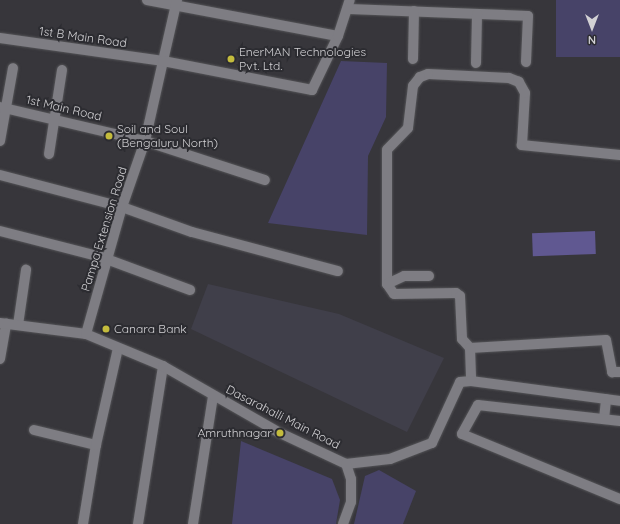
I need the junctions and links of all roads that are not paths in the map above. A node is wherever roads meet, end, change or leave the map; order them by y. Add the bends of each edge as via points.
1 (146, 0) edge
2 (177, 3) edge
3 (349, 4) edge
4 (414, 11) junction
5 (477, 14) junction
6 (338, 36) junction
7 (0, 38) edge
8 (413, 59) dead end
9 (163, 61) junction
10 (526, 62) dead end
11 (476, 63) dead end
12 (13, 68) dead end
13 (62, 70) dead end
14 (3, 108) edge
15 (56, 118) junction
16 (0, 141) edge
17 (145, 141) junction
18 (49, 154) dead end
19 (620, 155) edge
20 (0, 175) edge
21 (265, 180) dead end
22 (122, 207) junction
23 (0, 232) edge
24 (107, 259) junction
25 (26, 270) dead end
26 (338, 272) dead end
27 (429, 276) dead end
28 (387, 284) junction
29 (190, 290) dead end
30 (3, 324) edge
31 (18, 325) junction
32 (86, 334) junction
33 (118, 348) junction
34 (470, 348) junction
35 (0, 359) edge
36 (163, 366) junction
37 (620, 372) edge
38 (471, 381) junction
39 (213, 396) junction
40 (606, 399) junction
41 (620, 400) edge
42 (604, 419) junction
43 (620, 421) edge
44 (34, 430) dead end
45 (96, 445) junction
46 (346, 464) junction
47 (620, 498) edge
48 (83, 524) edge
49 (138, 524) edge
50 (193, 524) edge
51 (343, 524) edge

1 - 2 street
2 - 6 street
2 - 9 street, Pampa Extension Road
3 - 4 street
3 - 6 street
4 - 5 street
4 - 8 street
5 - 10 street via 528,16
5 - 11 street
6 - 9 street, 1st B Main Road via 312,90
7 - 9 street, 1st B Main Road
9 - 17 street, Pampa Extension Road
12 - 14 street
13 - 15 street
14 - 15 street, 1st Main Road
14 - 16 street
15 - 17 street, 1st Main Road
15 - 18 street
17 - 21 street, 1st Main Road
17 - 22 street, Pampa Extension Road
19 - 28 street via 522,145 525,93 519,82 509,78 428,74 420,77 413,86 408,128 387,150
20 - 22 street
22 - 24 street, Pampa Extension Road
22 - 26 street via 192,232
23 - 24 street
24 - 29 street
24 - 32 street, Pampa Extension Road
25 - 31 street
27 - 28 street via 404,276
28 - 34 street via 394,294 456,293 460,296 462,339
30 - 31 street, Dasarahalli Main Road
30 - 35 street
31 - 32 street, Dasarahalli Main Road
32 - 33 street, Dasarahalli Main Road
33 - 36 street, Dasarahalli Main Road
33 - 45 street
34 - 37 street via 606,340 612,372
34 - 38 street
36 - 39 street, Dasarahalli Main Road
36 - 49 street
38 - 40 street
38 - 46 street, Dasarahalli Main Road via 460,382 455,389 432,443 390,459
39 - 46 street, Dasarahalli Main Road via 280,433
39 - 50 street
40 - 41 street
40 - 42 street
42 - 43 street
42 - 47 street via 478,405 462,434
44 - 45 street
45 - 48 street
46 - 51 street via 351,479 351,502

